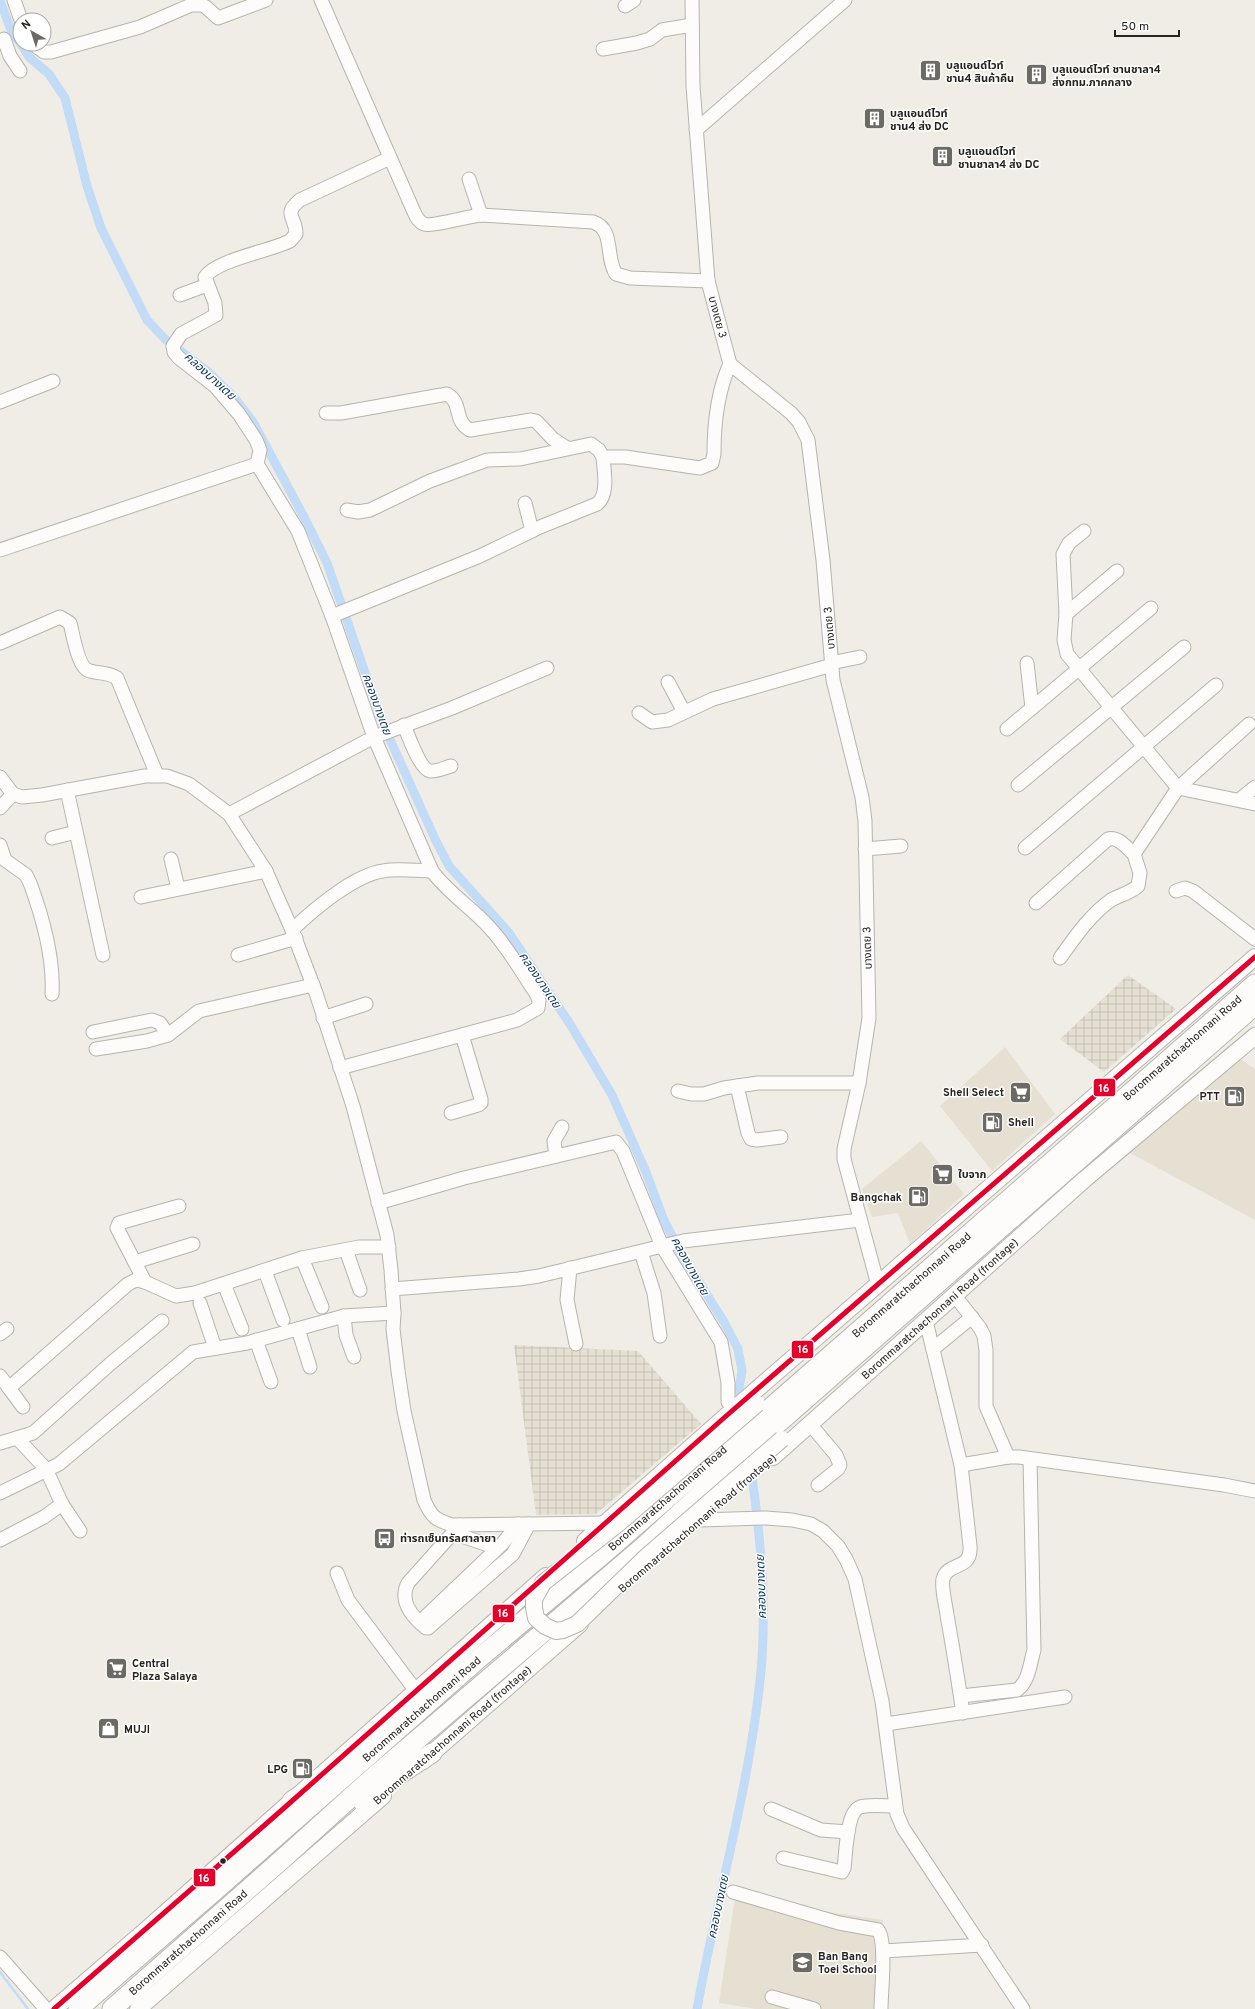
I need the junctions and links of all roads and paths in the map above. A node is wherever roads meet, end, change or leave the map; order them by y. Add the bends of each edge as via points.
1 (14, 0) edge
2 (266, 0) edge
3 (320, 0) edge
4 (692, 0) edge
5 (846, 0) edge
6 (18, 12) edge
7 (692, 25) junction
8 (1, 36) edge
9 (603, 49) dead end
10 (52, 52) edge
11 (20, 72) dead end
12 (696, 130) junction
13 (390, 158) junction
14 (469, 180) dead end
15 (481, 215) junction
16 (708, 281) junction
17 (207, 285) junction
18 (180, 295) dead end
19 (730, 364) junction
20 (53, 381) dead end
21 (0, 402) edge
22 (326, 413) dead end
23 (567, 448) junction
24 (603, 457) junction
25 (257, 464) junction
26 (525, 503) dead end
27 (347, 510) dead end
28 (532, 531) junction
29 (1084, 532) dead end
30 (0, 550) edge
31 (1117, 571) dead end
32 (1151, 608) dead end
33 (1066, 614) junction
34 (335, 615) junction
35 (0, 643) edge
36 (1184, 647) dead end
37 (860, 657) dead end
38 (1027, 663) dead end
39 (831, 664) junction
40 (547, 668) dead end
41 (1079, 668) junction
42 (668, 682) dead end
43 (1216, 685) dead end
44 (1032, 708) junction
45 (1111, 708) junction
46 (684, 712) junction
47 (639, 714) dead end
48 (1249, 724) dead end
49 (404, 725) junction
50 (1007, 729) dead end
51 (381, 734) junction
52 (1144, 748) junction
53 (451, 766) dead end
54 (157, 775) junction
55 (0, 776) edge
56 (1018, 785) dead end
57 (1255, 787) edge
58 (1178, 788) junction
59 (67, 790) junction
60 (13, 794) junction
61 (1239, 800) junction
62 (1255, 804) edge
63 (0, 808) edge
64 (229, 814) junction
65 (76, 832) junction
66 (52, 838) dead end
67 (0, 845) edge
68 (902, 846) dead end
69 (1025, 848) dead end
70 (865, 849) junction
71 (1134, 854) junction
72 (171, 859) dead end
73 (266, 871) junction
74 (432, 871) junction
75 (178, 888) junction
76 (1176, 891) dead end
77 (141, 897) dead end
78 (1036, 903) dead end
79 (294, 934) junction
80 (1255, 939) edge
81 (103, 955) dead end
82 (238, 956) dead end
83 (1255, 957) edge
84 (1060, 958) dead end
85 (1255, 984) edge
86 (313, 985) junction
87 (52, 994) dead end
88 (366, 1004) dead end
89 (1255, 1005) edge
90 (323, 1018) junction
91 (93, 1032) dead end
92 (168, 1035) junction
93 (462, 1035) junction
94 (1255, 1036) edge
95 (96, 1049) dead end
96 (340, 1068) junction
97 (859, 1083) junction
98 (737, 1086) junction
99 (678, 1091) dead end
100 (451, 1113) dead end
101 (562, 1127) dead end
102 (781, 1137) dead end
103 (556, 1156) junction
104 (378, 1203) junction
105 (179, 1206) dead end
106 (860, 1220) junction
107 (193, 1244) dead end
108 (665, 1246) junction
109 (389, 1247) junction
110 (346, 1250) junction
111 (641, 1252) junction
112 (302, 1258) junction
113 (135, 1262) junction
114 (570, 1268) junction
115 (265, 1271) junction
116 (145, 1282) junction
117 (224, 1284) junction
118 (392, 1288) junction
119 (874, 1288) junction
120 (360, 1290) dead end
121 (955, 1296) junction
122 (200, 1303) dead end
123 (322, 1307) dead end
124 (394, 1313) junction
125 (344, 1316) junction
126 (972, 1317) junction
127 (929, 1318) junction
128 (283, 1320) dead end
129 (162, 1321) dead end
130 (242, 1329) dead end
131 (298, 1329) junction
132 (660, 1336) dead end
133 (256, 1340) junction
134 (576, 1344) dead end
135 (215, 1348) junction
136 (933, 1349) junction
137 (354, 1357) dead end
138 (310, 1368) dead end
139 (0, 1376) edge
140 (271, 1382) dead end
141 (9, 1388) junction
142 (757, 1404) junction
143 (23, 1407) dead end
144 (727, 1409) junction
145 (810, 1424) junction
146 (776, 1435) junction
147 (17, 1438) junction
148 (0, 1443) edge
149 (1008, 1457) junction
150 (1030, 1458) junction
151 (961, 1465) junction
152 (46, 1470) junction
153 (818, 1485) dead end
154 (1255, 1491) edge
155 (0, 1493) edge
156 (62, 1504) junction
157 (700, 1520) junction
158 (605, 1523) junction
159 (524, 1524) junction
160 (456, 1529) junction
161 (80, 1531) dead end
162 (0, 1540) edge
163 (497, 1548) junction
164 (337, 1573) dead end
165 (466, 1586) junction
166 (416, 1691) junction
167 (961, 1696) junction
168 (1065, 1697) dead end
169 (964, 1712) junction
170 (886, 1724) junction
171 (392, 1735) junction
172 (432, 1753) junction
173 (292, 1801) junction
174 (894, 1806) junction
175 (771, 1809) dead end
176 (848, 1832) junction
177 (287, 1855) junction
178 (783, 1858) dead end
179 (733, 1892) dead end
180 (982, 1945) junction
181 (883, 1951) junction
182 (0, 1957) edge
183 (772, 1997) dead end
184 (46, 2009) edge
185 (54, 2009) edge
186 (78, 2009) edge
187 (112, 2009) edge
188 (138, 2009) edge
189 (814, 2009) edge
190 (881, 2009) edge
191 (1023, 2009) edge

1 - 6 street
2 - 10 street via 218,18 206,7 191,5 140,27
3 - 13 street
4 - 7 street, บางเตย 3
5 - 12 street
7 - 9 street via 662,30 650,39 637,43
7 - 12 street, บางเตย 3
8 - 11 street
12 - 16 street, บางเตย 3
13 - 15 street via 420,222 432,224
13 - 17 street via 300,200 291,209 290,214 296,230 294,238 283,245 213,269 205,277
14 - 15 street
15 - 16 street via 593,222 606,232 611,264 616,274 630,278
16 - 19 street, บางเตย 3
17 - 18 street
17 - 25 street via 215,303 216,315 182,334 173,346 174,352 215,386 239,414 260,450
19 - 24 street via 719,397 714,454 709,466 700,468 625,457
19 - 39 street, บางเตย 3 via 791,413 808,440 823,560
20 - 21 street
22 - 23 street via 341,413 447,394 455,400 461,422 470,430 531,420 536,421 553,439
23 - 24 street via 591,444
23 - 27 street via 520,459 486,460 430,481 370,510
24 - 28 street via 604,493 601,501
25 - 30 street
25 - 34 street via 298,531
26 - 28 street
28 - 34 street via 480,556
29 - 33 street via 1069,543 1063,554
31 - 33 street
32 - 41 street
33 - 41 street via 1064,647
34 - 51 street
35 - 54 street via 60,618 70,623 85,668 88,671 111,674 117,678
36 - 45 street
37 - 39 street
38 - 44 street
39 - 46 street via 713,699
39 - 70 street, บางเตย 3 via 862,797
40 - 49 street
41 - 44 street
41 - 45 street
42 - 46 street
43 - 52 street
44 - 50 street
45 - 52 street
45 - 56 street
46 - 47 street via 658,722 652,722
48 - 58 street
49 - 51 street
49 - 53 street via 421,765 427,771
51 - 64 street
51 - 74 street
52 - 58 street
52 - 69 street
54 - 59 street
54 - 64 street via 189,784
55 - 60 street via 6,788
57 - 61 street
58 - 61 street
58 - 71 street
59 - 60 street via 29,796
59 - 65 street
60 - 63 street
61 - 62 street
64 - 73 street
65 - 66 street
65 - 81 street
67 - 87 street via 5,860 26,875 30,883 54,973
68 - 70 street
70 - 97 street, บางเตย 3 via 870,1018
71 - 78 street via 1118,840 1108,839
71 - 84 street via 1140,873 1138,886 1110,901 1096,913 1082,927
72 - 75 street
73 - 75 street
73 - 79 street
74 - 79 street via 381,871 362,878 325,900
74 - 93 street via 448,890 490,927 537,995 540,1005 535,1012 517,1020
75 - 77 street
76 - 80 street via 1185,888 1194,891
79 - 82 street
79 - 86 street
83 - 119 main road
85 - 142 highway, Borommaratchachonnani Road via 877,1315
86 - 90 street
86 - 92 street via 199,1011
88 - 90 street
89 - 146 highway, Borommaratchachonnani Road
90 - 96 street
91 - 92 street via 152,1020 160,1023
92 - 95 street
93 - 96 street
93 - 100 street via 481,1103
94 - 121 main road, Borommaratchachonnani Road (frontage) via 1085,1179
96 - 104 street via 353,1106
97 - 98 street via 758,1083
97 - 106 street, บางเตย 3 via 844,1149 846,1169
98 - 99 street via 704,1094
98 - 102 street via 751,1139
101 - 103 street via 554,1141
103 - 104 street via 464,1178
103 - 108 street via 616,1142 624,1151
104 - 109 street
105 - 113 street via 119,1224 117,1228
106 - 108 street via 683,1241
106 - 119 street, บางเตย 3
107 - 113 street
108 - 111 street
108 - 144 street via 721,1342 728,1383
109 - 110 street via 359,1247
109 - 118 street
110 - 112 street
110 - 120 street
111 - 114 street
111 - 132 street via 654,1293
112 - 115 street
112 - 123 street
113 - 116 street
114 - 118 street via 519,1279
114 - 134 street via 568,1307
115 - 117 street
115 - 128 street
116 - 117 street via 176,1296
116 - 141 street via 136,1280 128,1284
117 - 130 street
118 - 124 street
119 - 142 main road via 823,1346
121 - 126 street
121 - 127 main road, Borommaratchachonnani Road (frontage)
122 - 135 street
124 - 125 street
124 - 160 street via 393,1329 404,1411 424,1500 429,1512 438,1521
125 - 131 street
125 - 137 street via 346,1335
126 - 136 street
126 - 149 street via 980,1328 985,1342 986,1406
127 - 136 street
127 - 145 main road, Borommaratchachonnani Road (frontage)
127 - 146 main road via 881,1352
129 - 147 street via 33,1433
131 - 133 street
131 - 138 street
133 - 135 street
133 - 140 street
135 - 152 street via 201,1350 188,1356 59,1464
136 - 151 street
139 - 141 street
141 - 143 street
142 - 144 main road
142 - 146 main road, bridge via 619,1524 543,1584 534,1599 536,1618 544,1626 556,1630 577,1624
142 - 171 highway, Borommaratchachonnani Road via 731,1440 608,1550
144 - 158 main road
145 - 153 street via 836,1455 840,1465
145 - 157 main road, Borommaratchachonnani Road (frontage)
146 - 177 highway, Borommaratchachonnani Road via 732,1464 643,1547 371,1779
147 - 148 street
147 - 152 street
149 - 150 street
149 - 151 street
150 - 154 street
150 - 167 street via 1034,1650 1027,1676 1017,1690
151 - 167 street via 971,1553 965,1562 947,1572 943,1579
152 - 155 street
152 - 156 street
156 - 161 street
156 - 162 street via 44,1517
157 - 170 street via 792,1520 811,1524 832,1538 855,1579
157 - 172 main road, Borommaratchachonnani Road (frontage)
158 - 159 street
158 - 166 main road
159 - 160 street
159 - 163 street
159 - 165 street via 513,1554
160 - 163 street
160 - 165 street via 408,1583 404,1594 407,1606 428,1628
163 - 165 street
164 - 166 street via 348,1600
166 - 173 main road
167 - 169 street
168 - 169 street
169 - 170 street
170 - 174 street
171 - 173 highway
171 - 186 highway, Borommaratchachonnani Road
172 - 177 highway
172 - 188 main road, Borommaratchachonnani Road (frontage)
173 - 185 main road
174 - 176 street via 858,1807 850,1818
174 - 180 street via 903,1828
175 - 176 street via 822,1830
176 - 178 street via 842,1872
177 - 187 highway, Borommaratchachonnani Road
179 - 181 street via 839,1923 878,1930
180 - 181 street
180 - 191 street
181 - 190 street
182 - 184 street
183 - 189 street

